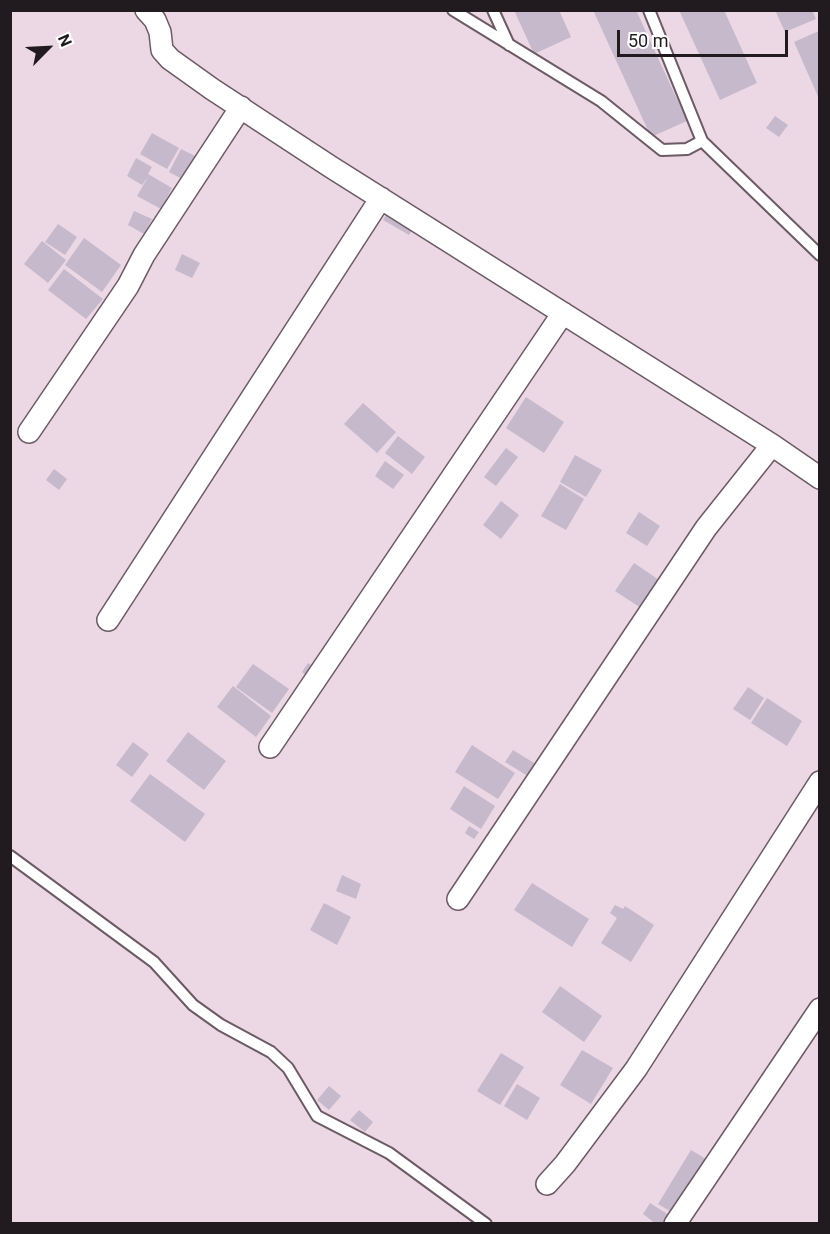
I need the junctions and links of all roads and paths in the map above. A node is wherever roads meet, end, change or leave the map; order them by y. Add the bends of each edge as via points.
1 (146, 10) edge
2 (453, 10) edge
3 (493, 10) edge
4 (649, 10) edge
5 (509, 45) junction
6 (241, 107) junction
7 (702, 141) junction
8 (381, 198) junction
9 (819, 255) edge
10 (562, 313) junction
11 (29, 432) dead end
12 (772, 445) junction
13 (819, 478) edge
14 (108, 620) dead end
15 (270, 747) dead end
16 (819, 782) edge
17 (10, 856) edge
18 (458, 899) dead end
19 (819, 1009) edge
20 (547, 1184) dead end
21 (486, 1224) edge
22 (675, 1224) edge

1 - 6 street via 155,20 162,50 170,59
2 - 5 lane
3 - 5 lane
4 - 7 lane
5 - 7 lane via 601,101 662,150 687,149
6 - 8 street
6 - 11 street via 144,255 128,286
7 - 9 lane
8 - 10 street
8 - 14 street
10 - 12 street
10 - 15 street
12 - 13 street
12 - 18 street via 706,528
16 - 20 street via 636,1069
17 - 21 lane via 154,962 193,1005 271,1052 288,1068 317,1116 389,1154
19 - 22 street

